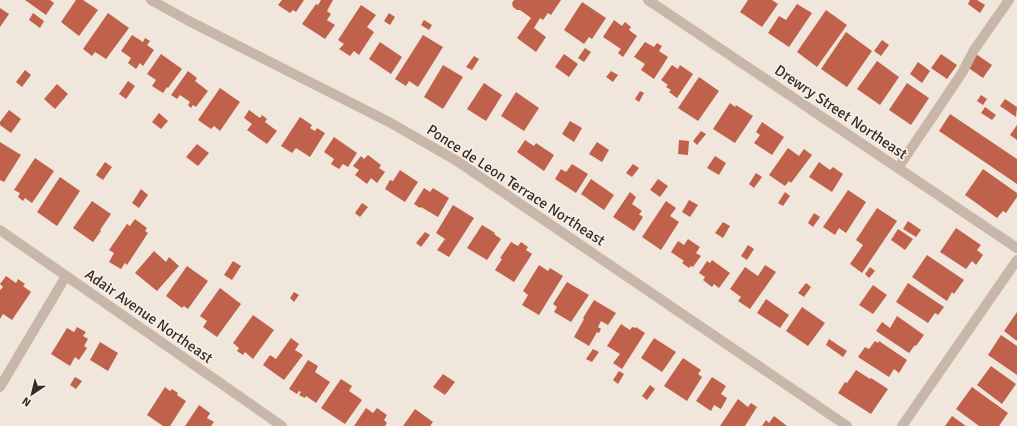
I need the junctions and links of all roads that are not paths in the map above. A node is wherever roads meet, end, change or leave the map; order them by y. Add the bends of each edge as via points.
1 (151, 0) edge
2 (648, 0) edge
3 (1009, 0) edge
4 (898, 168) junction
5 (0, 230) edge
6 (1017, 248) edge
7 (1017, 260) edge
8 (66, 276) junction
9 (0, 387) edge
10 (282, 426) edge
11 (847, 426) edge
12 (902, 426) edge

1 - 11 street, Ponce de Leon Terrace Northeast via 388,122 457,161
2 - 4 street, Drewry Street Northeast
3 - 4 street
4 - 6 street, Drewry Street Northeast
5 - 8 street, Adair Avenue Northeast
7 - 12 street
8 - 9 street
8 - 10 street, Adair Avenue Northeast

